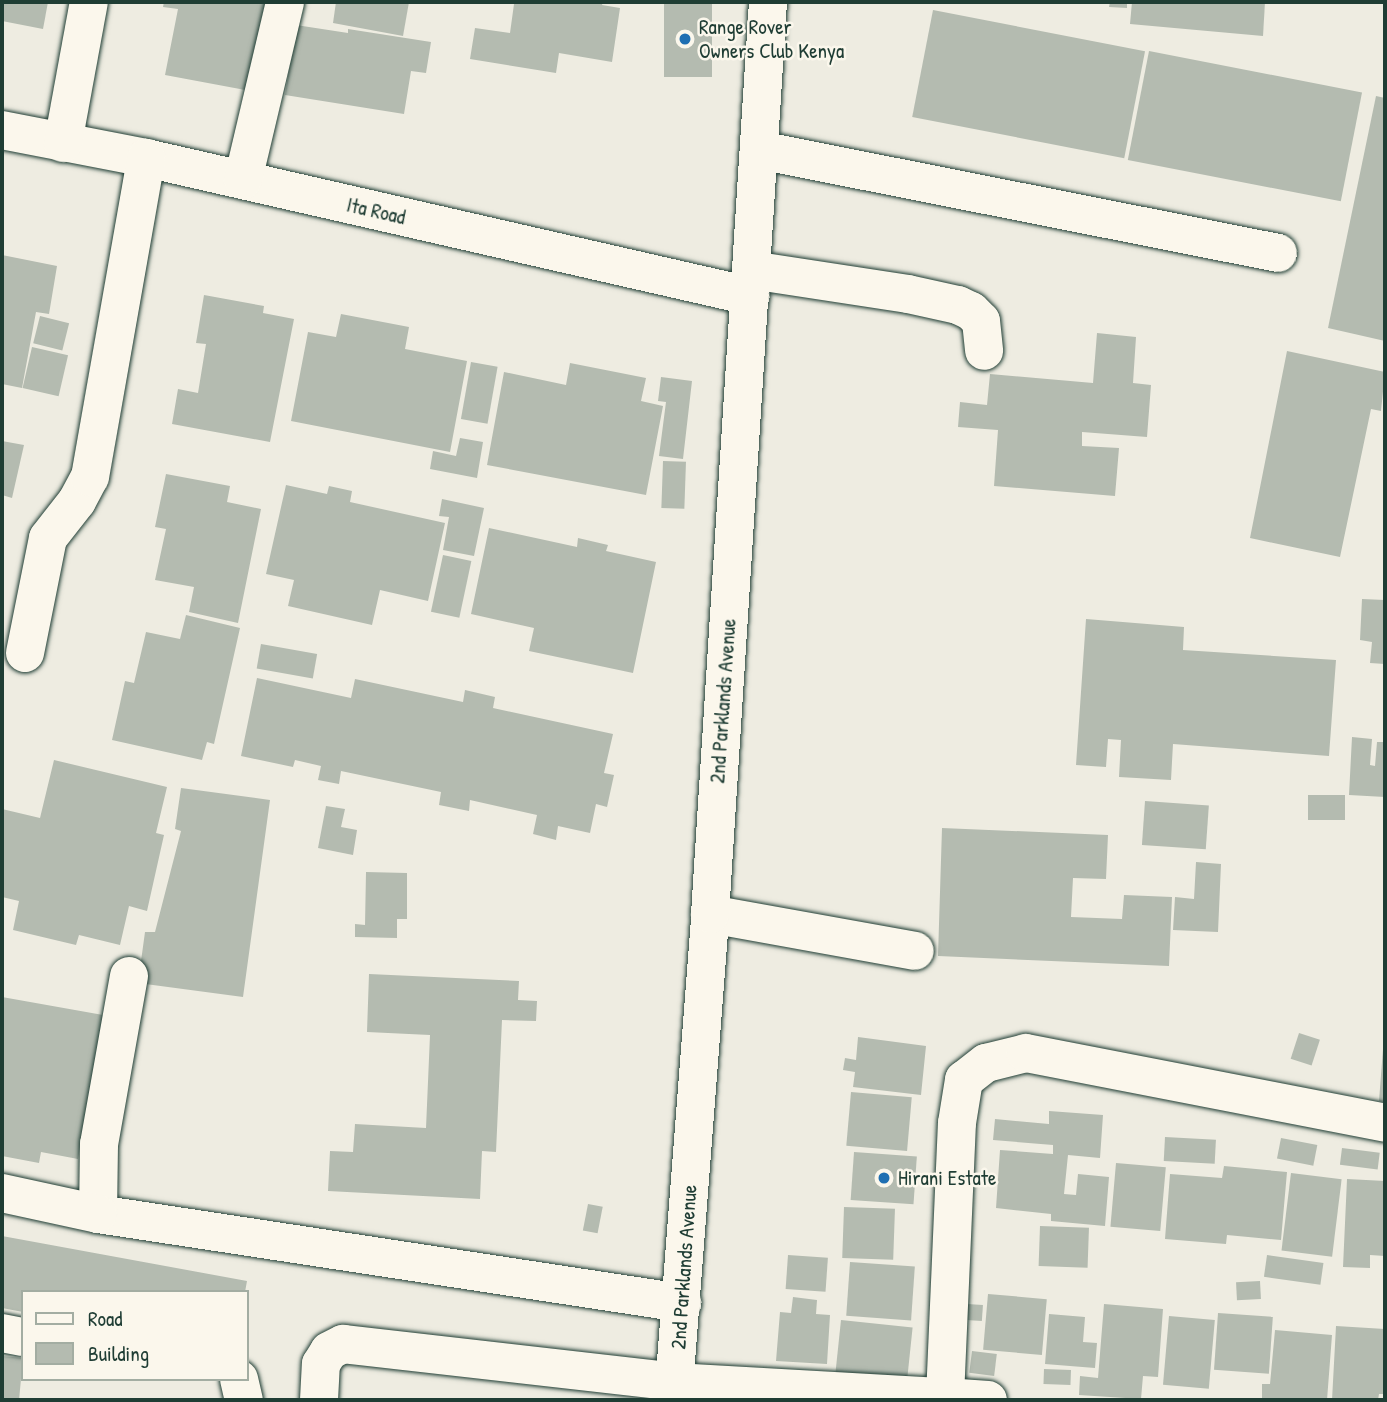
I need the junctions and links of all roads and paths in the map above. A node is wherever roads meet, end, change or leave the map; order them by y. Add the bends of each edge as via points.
1 (89, 2) edge
2 (285, 2) edge
3 (768, 2) edge
4 (2, 130) edge
5 (63, 144) junction
6 (759, 150) junction
7 (146, 158) junction
8 (243, 180) junction
9 (1278, 253) dead end
10 (751, 283) junction
11 (984, 351) dead end
12 (25, 653) dead end
13 (710, 914) junction
14 (915, 951) dead end
15 (129, 976) dead end
16 (1385, 1123) edge
17 (2, 1193) edge
18 (98, 1213) junction
19 (682, 1303) junction
20 (2, 1334) edge
21 (21, 1337) edge
22 (239, 1381) edge
23 (599, 1386) edge
24 (674, 1391) edge
25 (945, 1397) junction
26 (244, 1400) edge
27 (319, 1400) edge
28 (989, 1400) edge

1 - 5 street
2 - 8 street
3 - 6 street, 2nd Parklands Avenue
4 - 5 street, Ita Road
5 - 7 street, Ita Road
6 - 9 street
6 - 10 street, 2nd Parklands Avenue
7 - 8 street, Ita Road
7 - 12 street via 90,477 48,538
8 - 10 street, Ita Road
10 - 11 street, Ita Road via 908,294 958,305 981,321
10 - 13 street, 2nd Parklands Avenue
13 - 14 street
13 - 19 street, 2nd Parklands Avenue
15 - 18 street via 99,1144
16 - 25 street via 1026,1053 986,1063 964,1080 957,1123
17 - 18 street
18 - 19 street
19 - 24 street, 2nd Parklands Avenue
20 - 21 street
22 - 26 street
23 - 24 street
23 - 27 street via 343,1344 329,1351 321,1364
24 - 25 street
25 - 28 street

